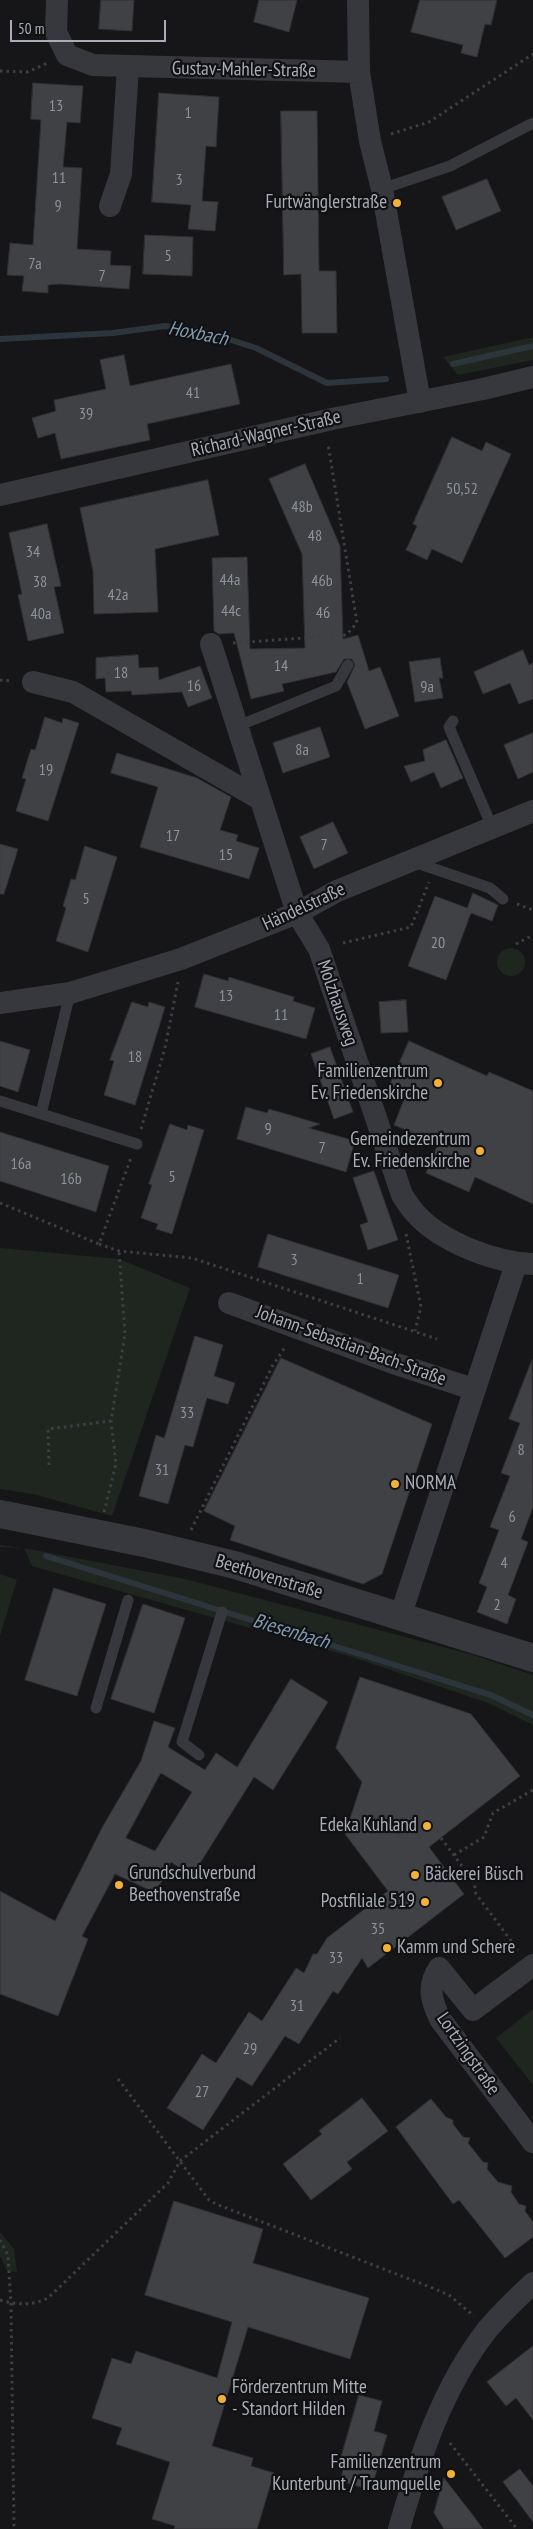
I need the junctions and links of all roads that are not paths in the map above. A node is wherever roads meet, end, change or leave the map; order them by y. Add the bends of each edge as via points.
1 (57, 0) edge
2 (358, 0) edge
3 (128, 68) junction
4 (360, 72) junction
5 (533, 123) edge
6 (382, 189) junction
7 (110, 206) dead end
8 (533, 377) edge
9 (420, 402) junction
10 (0, 495) edge
11 (211, 644) road end
12 (348, 665) dead end
13 (33, 682) dead end
14 (453, 721) dead end
15 (238, 726) junction
16 (260, 799) junction
17 (533, 811) edge
18 (493, 828) junction
19 (410, 861) junction
20 (503, 899) dead end
21 (297, 913) junction
22 (70, 993) junction
23 (0, 1003) edge
24 (0, 1101) edge
25 (41, 1114) junction
26 (137, 1144) dead end
27 (524, 1264) edge
28 (229, 1302) dead end
29 (473, 1390) junction
30 (0, 1514) edge
31 (128, 1600) dead end
32 (222, 1612) dead end
33 (400, 1616) junction
34 (533, 1658) edge
35 (96, 1708) dead end
36 (199, 1755) dead end
37 (526, 1958) edge
38 (533, 2142) edge
39 (533, 2283) edge
40 (399, 2529) edge

1 - 3 street, Gustav-Mahler-Straße via 56,32 67,55 93,65
2 - 4 street
3 - 4 street, Gustav-Mahler-Straße
3 - 7 street via 120,174
4 - 6 street via 370,141
5 - 6 lane via 450,166
6 - 9 street
8 - 9 street, Richard-Wagner-Straße
9 - 10 street, Richard-Wagner-Straße
11 - 15 street, Molzhausweg
12 - 15 lane via 336,686
13 - 16 street via 72,692
14 - 18 lane via 449,727
15 - 16 street, Molzhausweg
16 - 21 street, Molzhausweg
17 - 18 street, Händelstraße
18 - 19 street, Händelstraße
19 - 20 lane via 490,888
19 - 21 street, Händelstraße via 337,891
21 - 22 street, Händelstraße via 181,959
21 - 27 street, Molzhausweg via 319,949 402,1195 416,1214 435,1231 462,1245
22 - 23 street, Händelstraße
22 - 25 lane
24 - 25 lane
25 - 26 lane
27 - 29 street
28 - 29 street, Johann-Sebastian-Bach-Straße
29 - 33 street
30 - 33 street, Beethovenstraße via 235,1565
31 - 35 lane
32 - 36 lane via 182,1742
33 - 34 street, Beethovenstraße
37 - 38 street, Lortzingstraße via 473,2010 439,1968 431,1986 431,1995 440,2018
39 - 40 street via 488,2330 446,2396 426,2443

